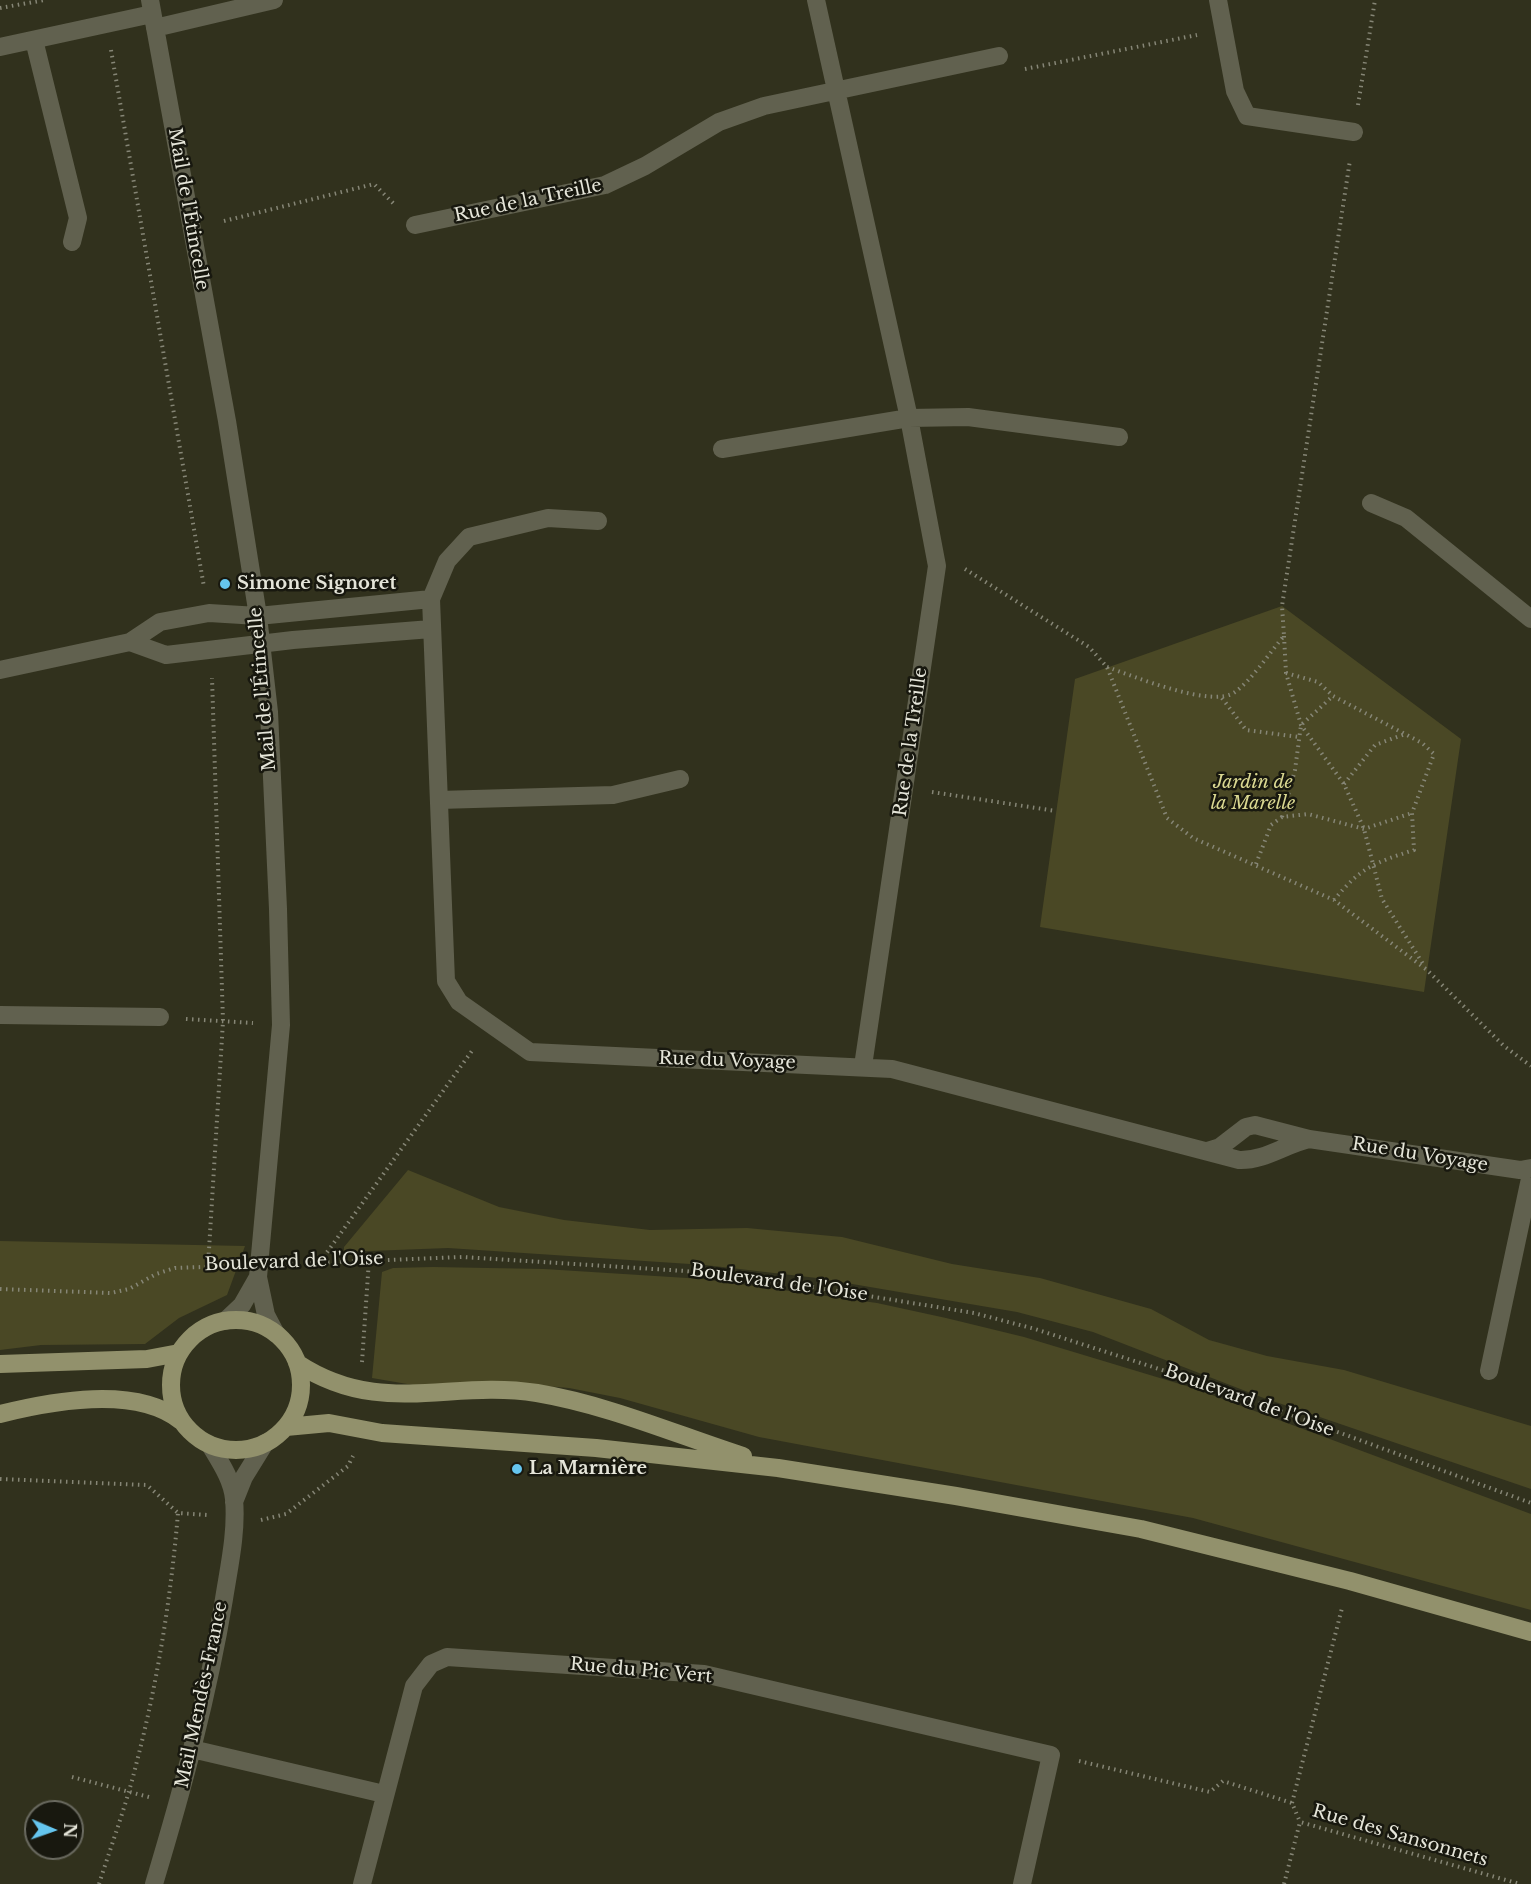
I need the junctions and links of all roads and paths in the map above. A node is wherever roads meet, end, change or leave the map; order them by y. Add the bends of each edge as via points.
1 (45, 0) edge
2 (274, 0) edge
3 (816, 0) edge
4 (1218, 0) edge
5 (1375, 0) edge
6 (0, 9) edge
7 (152, 14) edge
8 (1224, 30) junction
9 (34, 40) junction
10 (0, 47) edge
11 (999, 56) joint
12 (836, 89) junction
13 (1354, 132) junction
14 (224, 221) dead end
15 (415, 225) joint
16 (72, 242) dead end
17 (909, 418) junction
18 (1119, 437) dead end
19 (722, 449) dead end
20 (1371, 503) dead end
21 (598, 521) dead end
22 (937, 566) junction
23 (431, 599) junction
24 (258, 616) junction
25 (1531, 619) edge
26 (431, 629) junction
27 (1284, 636) junction
28 (130, 642) junction
29 (262, 645) junction
30 (1107, 667) junction
31 (0, 670) edge
32 (1286, 673) junction
33 (1333, 696) junction
34 (1222, 698) junction
35 (1301, 725) junction
36 (1405, 734) junction
37 (1299, 737) junction
38 (680, 779) dead end
39 (1344, 784) junction
40 (904, 788) junction
41 (439, 800) junction
42 (1056, 811) dead end
43 (1412, 813) junction
44 (1282, 817) junction
45 (1364, 829) junction
46 (1374, 863) junction
47 (1256, 864) junction
48 (1334, 900) junction
49 (1427, 970) junction
50 (0, 1016) edge
51 (160, 1017) joint
52 (281, 1025) junction
53 (490, 1025) junction
54 (862, 1066) junction
55 (1531, 1066) edge
56 (1309, 1139) junction
57 (1207, 1151) junction
58 (1531, 1168) edge
59 (1531, 1174) edge
60 (320, 1262) junction
61 (258, 1271) junction
62 (0, 1289) edge
63 (225, 1321) junction
64 (276, 1334) junction
65 (179, 1353) junction
66 (0, 1364) edge
67 (297, 1364) junction
68 (1489, 1371) dead end
69 (0, 1413) edge
70 (181, 1421) junction
71 (286, 1427) junction
72 (265, 1443) junction
73 (210, 1445) junction
74 (353, 1459) dead end
75 (778, 1468) junction
76 (0, 1479) edge
77 (234, 1502) junction
78 (1531, 1503) edge
79 (178, 1513) junction
80 (214, 1516) dead end
81 (255, 1519) dead end
82 (1350, 1581) junction
83 (1531, 1632) edge
84 (192, 1749) junction
85 (1051, 1755) junction
86 (72, 1777) dead end
87 (128, 1792) junction
88 (384, 1794) junction
89 (1292, 1803) junction
90 (178, 1805) junction
91 (1300, 1822) junction
92 (99, 1884) edge
93 (154, 1884) edge
94 (362, 1884) edge
95 (1022, 1884) edge
96 (1284, 1884) edge
97 (1520, 1884) edge

1 - 6 path
2 - 7 street
3 - 12 street, Rue de la Treille
4 - 8 street
5 - 13 path
7 - 9 street
7 - 24 street, Mail de l'Étincelle via 227,420
8 - 11 path via 1009,72
8 - 13 street via 1235,91 1247,116
9 - 10 street
9 - 16 street via 78,218
11 - 12 street, Rue de la Treille
12 - 15 street, Rue de la Treille via 764,106 719,122 605,185
12 - 17 street, Rue de la Treille
13 - 27 path via 1282,606
14 - 15 path via 374,184
17 - 18 street via 968,417
17 - 19 street
17 - 22 street, Rue de la Treille
20 - 25 street via 1406,518
21 - 23 street, Rue du Voyage via 548,518 469,537 447,561
22 - 30 path via 964,568 1089,647
22 - 40 street, Rue de la Treille
23 - 24 street
23 - 26 street, Rue du Voyage
24 - 28 street via 209,614 160,622
24 - 29 street, Mail de l'Étincelle
26 - 29 street
26 - 41 street, Rue du Voyage
27 - 32 path
27 - 34 path via 1235,693
28 - 29 street via 166,655
28 - 31 street
29 - 52 street, Mail de l'Étincelle via 270,735
30 - 34 path via 1187,693
30 - 47 path via 1167,818 1193,838
32 - 33 path via 1318,682
32 - 35 path
33 - 35 path
33 - 36 path
34 - 37 path via 1246,730
35 - 37 path
35 - 39 path
36 - 39 path via 1375,745
36 - 43 path via 1434,754
37 - 44 path
38 - 41 street via 613,795
39 - 45 path
40 - 42 path
40 - 54 street, Rue de la Treille
41 - 53 street, Rue du Voyage via 446,981 459,1002
43 - 45 path
43 - 46 path via 1414,850
44 - 45 path via 1308,814
44 - 47 path via 1271,825
45 - 46 path
46 - 48 path via 1353,878
46 - 49 path via 1382,899
47 - 48 path
48 - 49 path
49 - 55 path via 1504,1046
50 - 51 street
51 - 52 path
52 - 61 street, Mail de l'Étincelle
53 - 54 street, Rue du Voyage via 530,1052 548,1054
53 - 60 path
54 - 57 street, Rue du Voyage via 938,1080
56 - 57 street, Rue du Voyage via 1252,1161
56 - 57 street, Rue du Voyage via 1255,1125
56 - 58 street, Rue du Voyage via 1520,1170
59 - 68 street
60 - 61 path, Boulevard de l'Oise
60 - 78 path, Boulevard de l'Oise via 463,1257 685,1271 974,1313 1218,1388
61 - 62 path, Boulevard de l'Oise via 175,1268 111,1293
61 - 63 street, Mail de l'Étincelle via 242,1305
61 - 64 street, Mail de l'Étincelle via 266,1315
63 - 64 main road via 252,1322
63 - 65 main road via 199,1331
64 - 67 main road via 289,1347
65 - 66 main road via 147,1359
65 - 70 main road via 173,1366 171,1394
67 - 71 main road via 298,1403
67 - 75 main road via 332,1383 360,1391 402,1395 509,1391 566,1399
69 - 70 main road via 53,1403 108,1399 154,1407
70 - 73 main road
71 - 72 main road
71 - 75 main road via 329,1423 382,1433 596,1448
72 - 73 main road via 241,1450
72 - 77 street, Mail Mendès-France
73 - 77 street, Mail Mendès-France via 228,1476
74 - 81 path via 286,1514
75 - 82 main road via 1065,1514
76 - 79 path via 147,1485
77 - 84 street, Mail Mendès-France via 219,1630
79 - 80 path
79 - 87 path via 162,1644
82 - 83 main road
82 - 89 path
84 - 88 street
84 - 90 street, Mail Mendès-France
85 - 88 street, Rue du Pic Vert via 704,1674 447,1657 431,1665 414,1686
85 - 89 path via 1210,1792 1222,1781
85 - 95 street
86 - 87 path
87 - 90 path
87 - 92 path
88 - 94 street, Rue du Pic Vert
89 - 91 path
90 - 93 street, Mail Mendès-France
91 - 96 path, Rue des Sansonnets
91 - 97 path, Rue des Sansonnets

